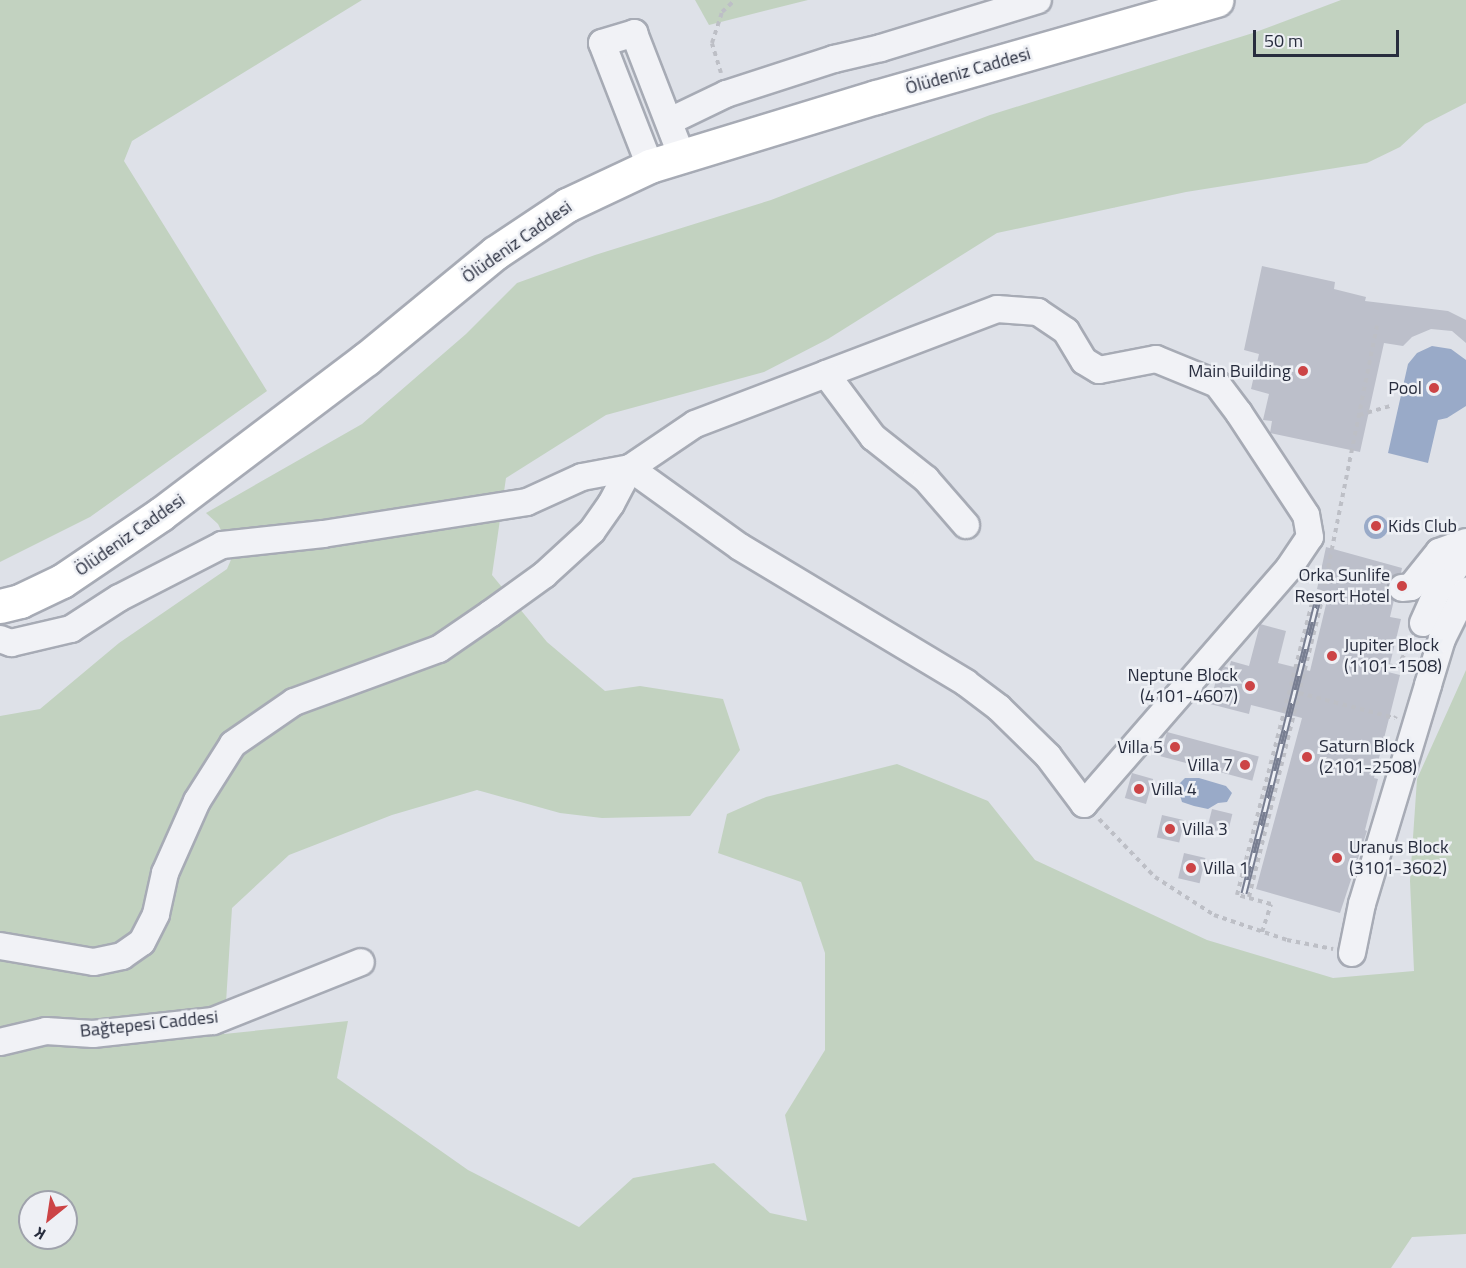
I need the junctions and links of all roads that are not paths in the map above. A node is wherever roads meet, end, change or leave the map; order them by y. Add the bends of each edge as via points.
1 (1038, 0) edge
2 (1215, 0) edge
3 (670, 121) junction
4 (682, 157) junction
5 (650, 166) junction
6 (826, 374) junction
7 (630, 468) junction
8 (966, 525) dead end
9 (1466, 543) edge
10 (1466, 559) edge
11 (1402, 588) dead end
12 (1466, 591) edge
13 (0, 606) edge
14 (1420, 635) road end
15 (0, 639) edge
16 (0, 946) edge
17 (1352, 953) road end
18 (361, 962) dead end
19 (0, 1042) edge

1 - 3 street via 726,94
2 - 4 main road, Ölüdeniz Caddesi
3 - 4 street
3 - 5 street via 634,33 602,43
4 - 5 main road, Ölüdeniz Caddesi
5 - 13 main road, Ölüdeniz Caddesi via 567,205 513,241 366,359 161,514 62,581
6 - 7 street via 695,424
6 - 7 street via 997,309 1038,312 1066,331 1084,361 1099,370 1156,359 1216,384 1306,514 1310,537 1289,568 1084,804 1048,756 999,708 966,683 740,547
6 - 8 street via 873,437 926,479
7 - 15 street via 582,477 527,502 323,534 222,545 119,598 71,629 11,643
7 - 16 street via 592,531 544,575 490,614 439,649 294,702 233,744 197,801 165,873 156,914 142,942 122,956 94,962
9 - 11 street via 1439,552 1411,587
10 - 14 street via 1456,565 1437,592
12 - 17 street via 1442,639 1362,904
18 - 19 street, Bağtepesi Caddesi via 213,1021 93,1034 46,1031

